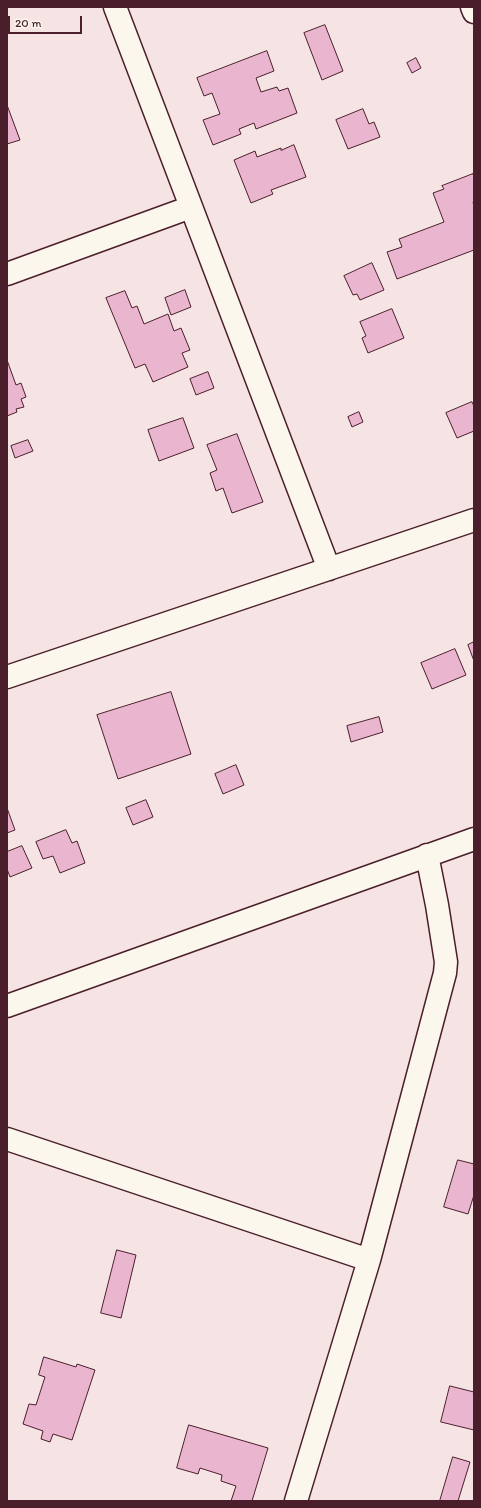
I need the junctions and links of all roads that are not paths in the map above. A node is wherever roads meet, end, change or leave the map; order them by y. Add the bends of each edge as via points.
1 (115, 7) edge
2 (472, 7) edge
3 (474, 12) edge
4 (191, 207) junction
5 (7, 274) edge
6 (474, 520) edge
7 (329, 569) junction
8 (7, 677) edge
9 (474, 838) edge
10 (427, 855) junction
11 (7, 1006) edge
12 (7, 1139) edge
13 (369, 1260) junction
14 (296, 1501) edge

1 - 4 street
2 - 3 street
4 - 5 street
4 - 7 street
6 - 7 street
7 - 8 street
9 - 10 street
10 - 11 street
10 - 13 street via 446,967
12 - 13 street
13 - 14 street

